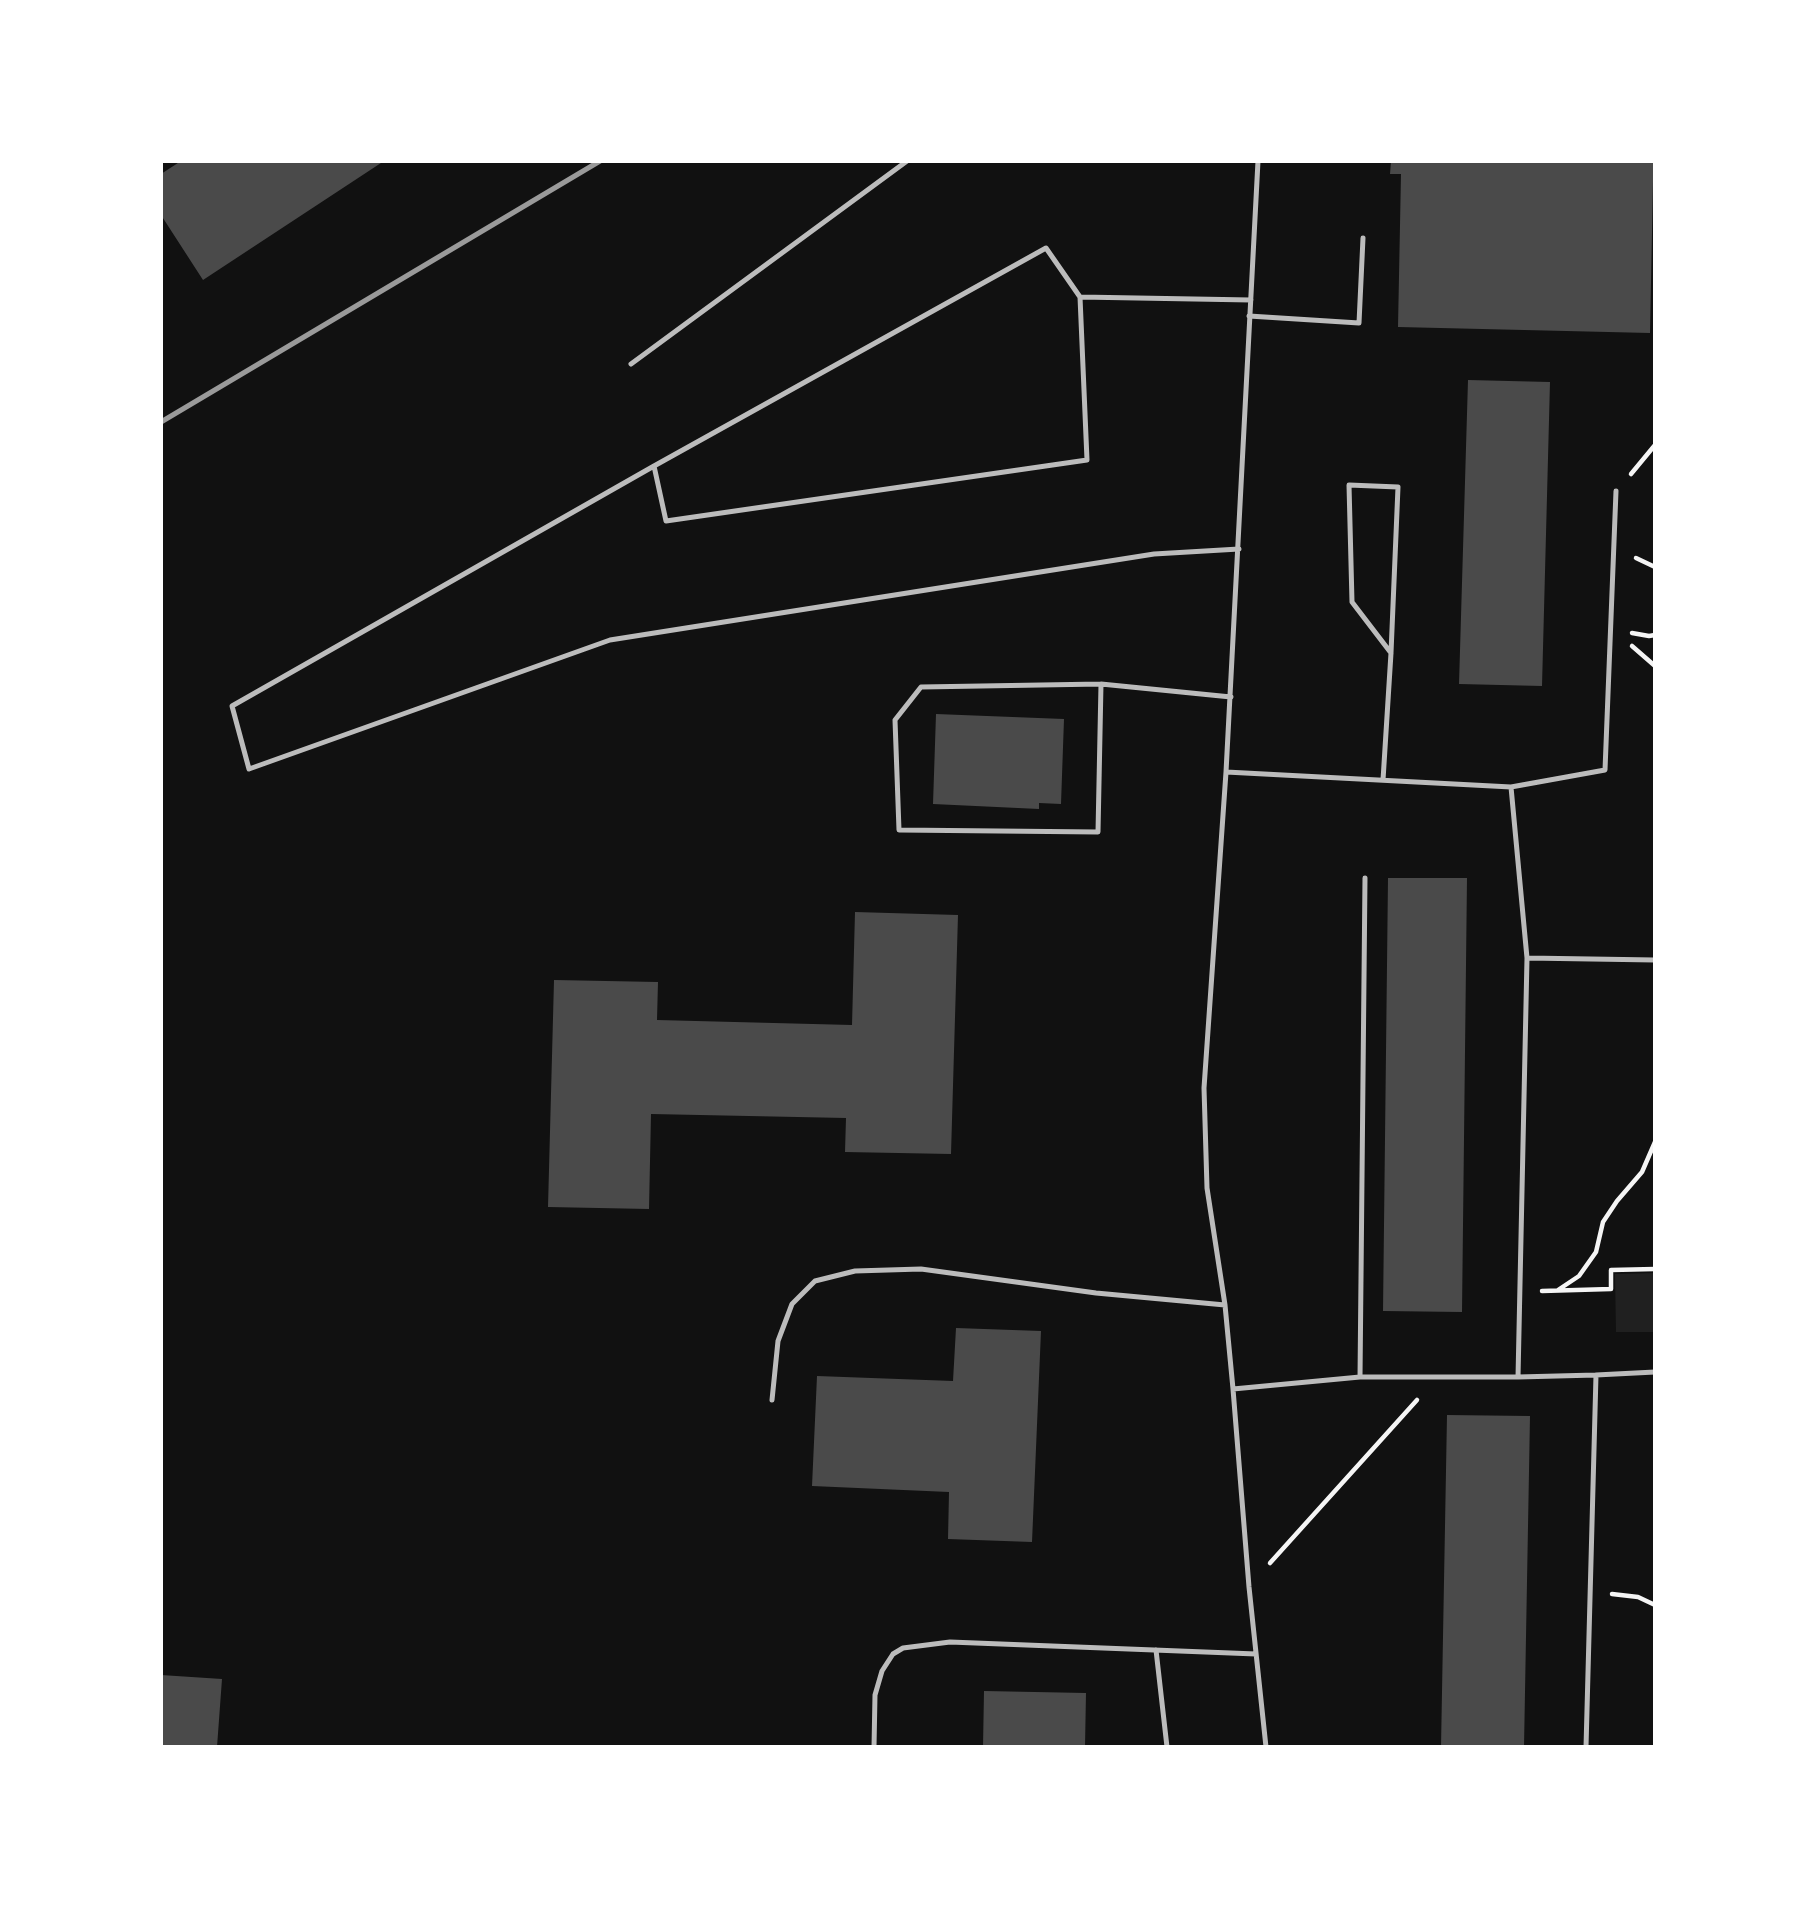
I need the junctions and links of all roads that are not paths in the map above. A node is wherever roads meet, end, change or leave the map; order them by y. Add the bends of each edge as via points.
1 (907, 161) edge
2 (1258, 161) edge
3 (1363, 238) dead end
4 (1080, 297) junction
5 (1251, 300) junction
6 (1249, 316) junction
7 (631, 363) dead end
8 (654, 466) junction
9 (1616, 491) road end
10 (1239, 549) junction
11 (1391, 653) junction
12 (1101, 684) junction
13 (1231, 697) junction
14 (1226, 772) junction
15 (1383, 780) junction
16 (1511, 787) junction
17 (1365, 878) dead end
18 (1527, 958) junction
19 (1655, 960) edge
20 (1224, 1305) junction
21 (1655, 1372) edge
22 (1596, 1375) junction
23 (1360, 1377) junction
24 (1518, 1377) junction
25 (1233, 1389) junction
26 (772, 1400) dead end
27 (1156, 1650) junction
28 (1256, 1654) junction
29 (874, 1747) edge
30 (1167, 1747) edge
31 (1266, 1747) edge
32 (1586, 1747) edge

1 - 7 lane
2 - 5 lane
3 - 6 lane via 1359,323
4 - 5 lane
4 - 8 lane via 1046,248
4 - 8 lane via 1087,460 666,521
5 - 6 lane
6 - 10 lane
8 - 10 lane via 232,706 249,769 610,640 1154,554
9 - 16 lane via 1605,770
10 - 13 lane
11 - 11 lane via 1398,487 1349,485 1352,601
11 - 15 lane
12 - 12 lane via 921,687 895,720 899,830 1098,832
12 - 13 lane
13 - 14 lane
14 - 15 lane
14 - 20 lane via 1204,1088 1207,1188
15 - 16 lane
16 - 18 lane
17 - 23 lane
18 - 19 lane
18 - 24 lane
20 - 25 lane
20 - 26 lane via 920,1269 855,1271 815,1281 792,1304 778,1341
21 - 22 lane
22 - 24 lane
22 - 32 lane
23 - 24 lane
23 - 25 lane
25 - 28 lane
27 - 28 lane
27 - 29 lane via 950,1642 903,1648 882,1671 875,1695
27 - 30 lane
28 - 31 lane

